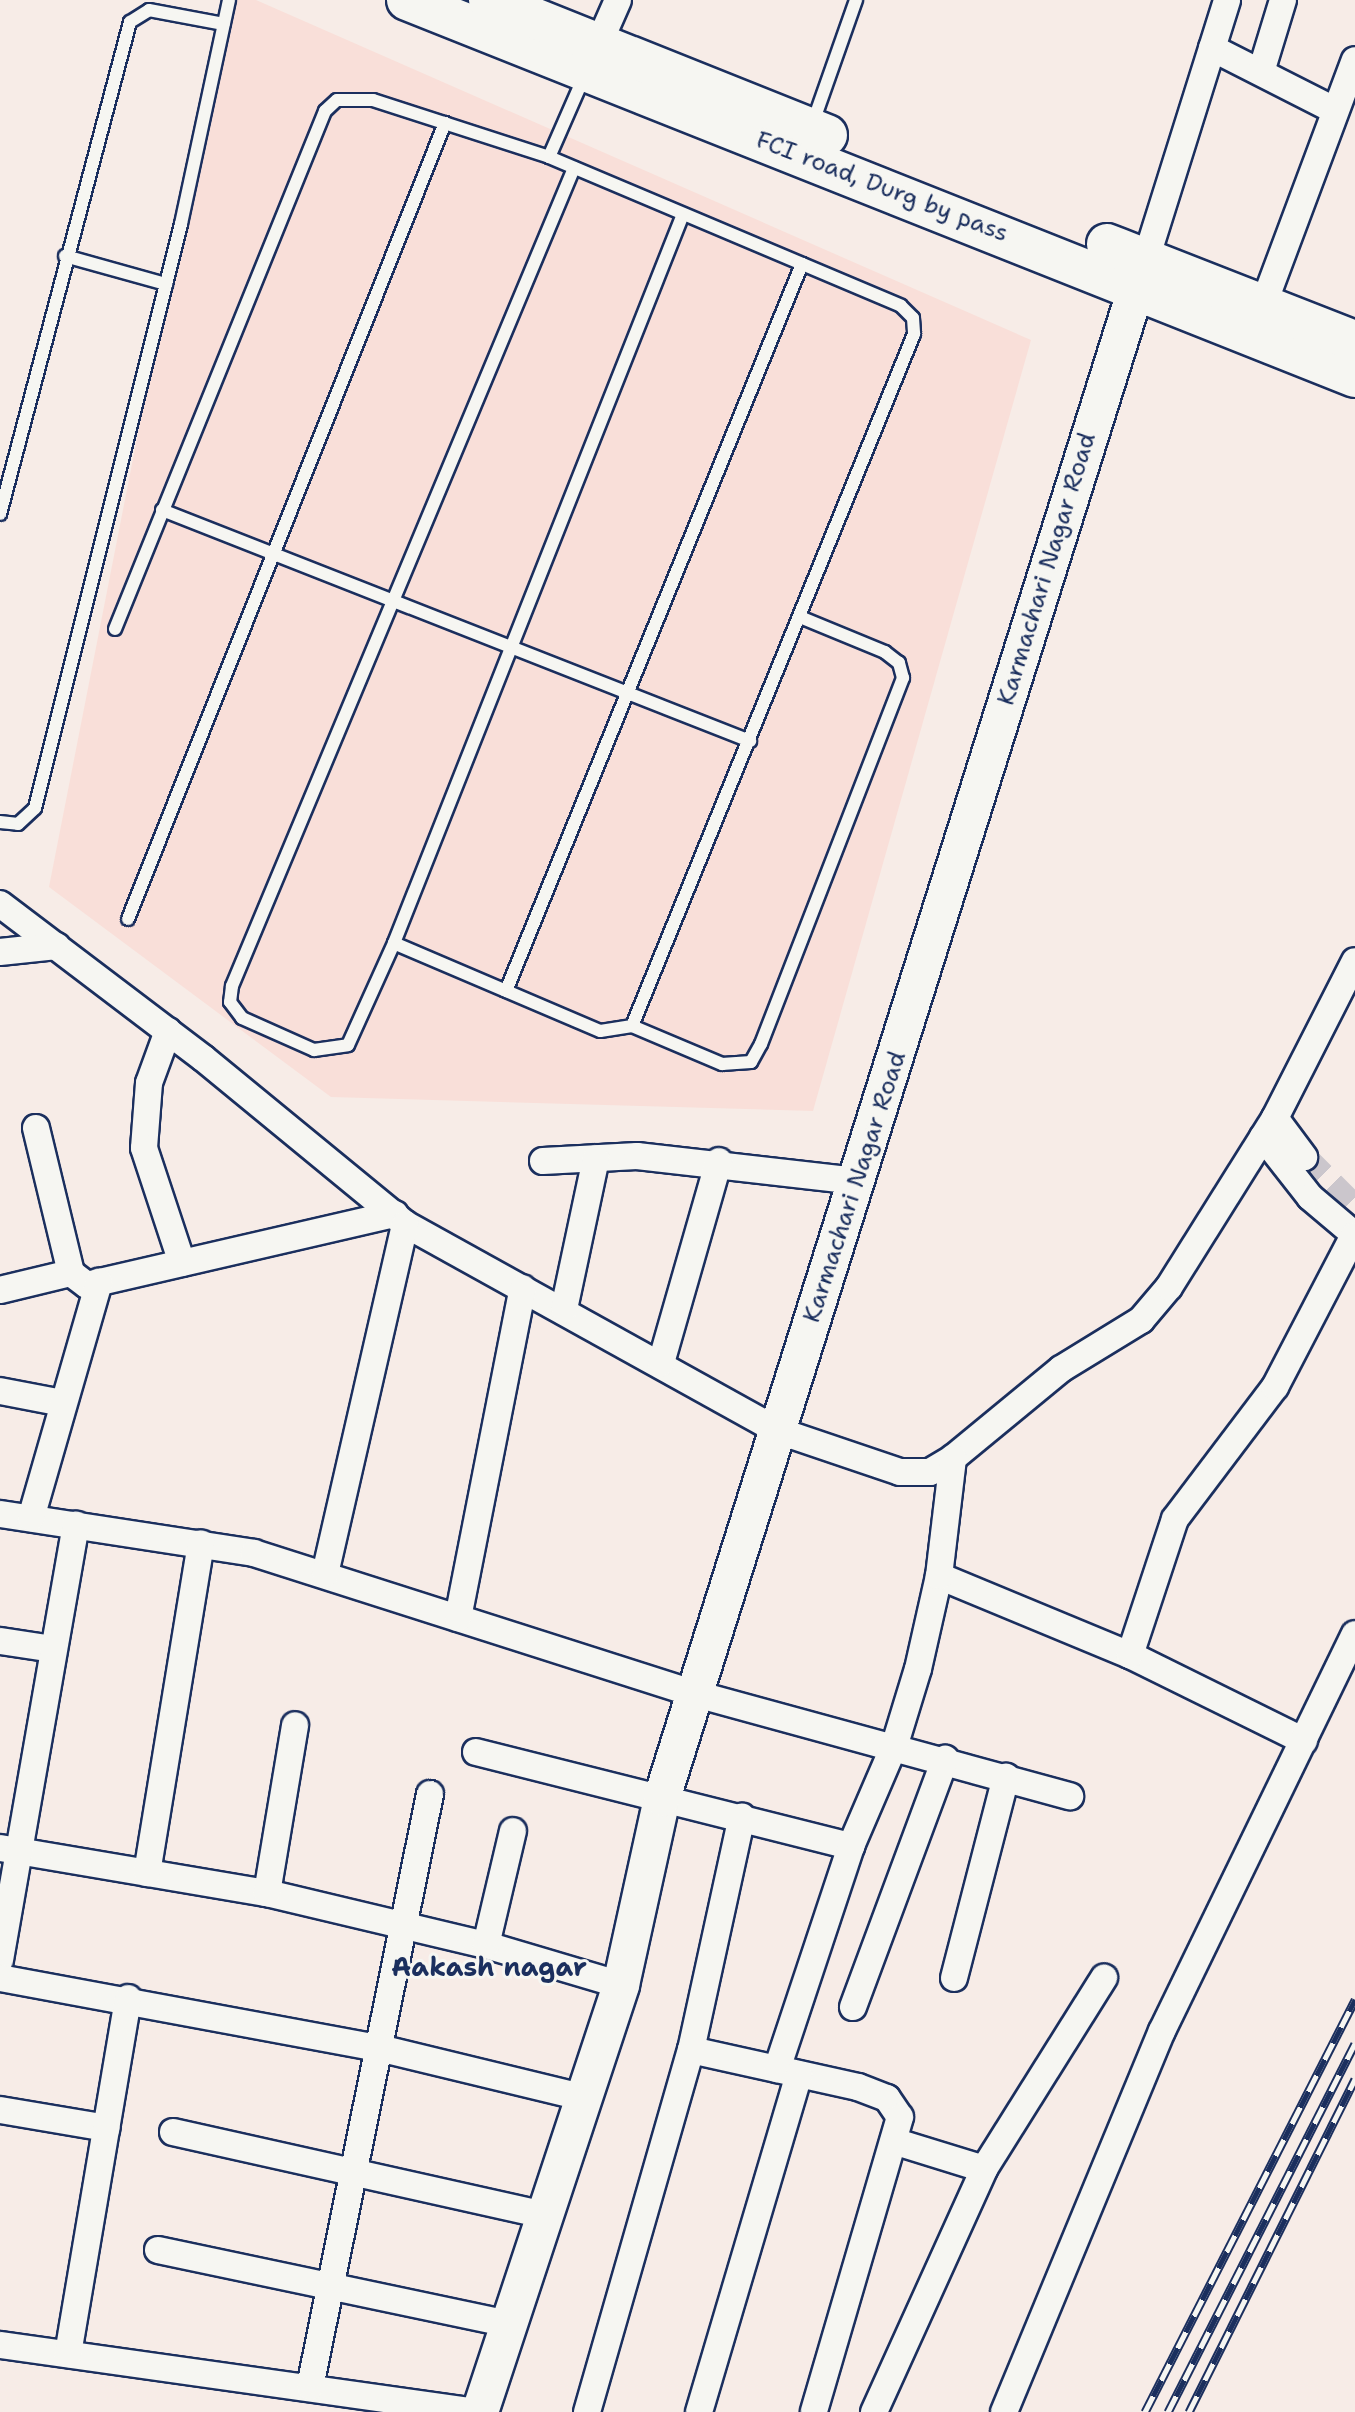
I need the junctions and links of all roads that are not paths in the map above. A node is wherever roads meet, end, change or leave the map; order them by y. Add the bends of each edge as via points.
1 (229, 0) edge
2 (407, 0) edge
3 (489, 0) edge
4 (618, 0) edge
5 (856, 0) edge
6 (1227, 0) edge
7 (1283, 0) edge
8 (224, 24) junction
9 (1212, 48) junction
10 (592, 59) junction
11 (1355, 60) edge
12 (1261, 72) junction
13 (1332, 109) junction
14 (445, 123) junction
15 (806, 141) junction
16 (549, 157) junction
17 (574, 168) junction
18 (683, 214) junction
19 (65, 256) junction
20 (802, 264) junction
21 (1141, 272) junction
22 (166, 284) junction
23 (1264, 303) junction
24 (1355, 341) edge
25 (1355, 377) edge
26 (162, 510) junction
27 (0, 514) edge
28 (272, 552) junction
29 (394, 599) junction
30 (800, 617) junction
31 (115, 629) dead end
32 (512, 646) junction
33 (625, 691) junction
34 (750, 741) junction
35 (0, 822) edge
36 (0, 904) edge
37 (128, 919) dead end
38 (394, 943) junction
39 (57, 946) junction
40 (0, 952) edge
41 (1355, 961) edge
42 (506, 991) junction
43 (632, 1026) junction
44 (168, 1031) junction
45 (1269, 1127) junction
46 (36, 1128) dead end
47 (1304, 1157) tunnel mouth
48 (596, 1158) junction
49 (543, 1161) dead end
50 (719, 1161) junction
51 (857, 1181) junction
52 (400, 1219) junction
53 (1354, 1235) edge
54 (182, 1263) junction
55 (71, 1273) junction
56 (99, 1282) junction
57 (523, 1288) junction
58 (0, 1290) edge
59 (564, 1309) junction
60 (661, 1363) junction
61 (0, 1391) edge
62 (63, 1403) junction
63 (776, 1430) junction
64 (953, 1458) junction
65 (0, 1514) edge
66 (31, 1518) junction
67 (76, 1525) junction
68 (201, 1543) junction
69 (325, 1574) junction
70 (939, 1576) junction
71 (458, 1618) junction
72 (1355, 1634) edge
73 (0, 1641) edge
74 (53, 1649) junction
75 (1130, 1655) junction
76 (696, 1694) junction
77 (295, 1725) dead end
78 (1304, 1741) junction
79 (895, 1744) junction
80 (476, 1752) dead end
81 (945, 1759) junction
82 (1006, 1777) junction
83 (430, 1794) dead end
84 (1070, 1796) dead end
85 (662, 1798) junction
86 (742, 1817) junction
87 (513, 1831) dead end
88 (851, 1846) junction
89 (9, 1850) edge
90 (147, 1873) junction
91 (267, 1893) junction
92 (405, 1926) junction
93 (486, 1945) junction
94 (0, 1960) edge
95 (0, 1978) edge
96 (954, 1978) dead end
97 (1104, 1978) dead end
98 (621, 1985) junction
99 (128, 1998) junction
100 (853, 2007) dead end
101 (379, 2048) junction
102 (691, 2050) junction
103 (788, 2071) junction
104 (586, 2098) junction
105 (0, 2110) edge
106 (106, 2128) junction
107 (173, 2132) dead end
108 (896, 2142) junction
109 (354, 2169) junction
110 (984, 2169) junction
111 (548, 2216) junction
112 (158, 2250) dead end
113 (329, 2284) junction
114 (513, 2325) junction
115 (0, 2345) edge
116 (68, 2354) junction
117 (310, 2387) junction
118 (478, 2412) edge
119 (587, 2412) edge
120 (699, 2412) edge
121 (814, 2412) edge
122 (874, 2412) edge
123 (1004, 2412) edge

1 - 8 lane
2 - 10 main road, FCI road, Durg by pass
3 - 10 main road, FCI road, Durg by pass
4 - 10 street
5 - 15 lane
6 - 9 street
7 - 12 street
8 - 19 lane via 149,10 130,22
8 - 22 lane
9 - 12 street
9 - 21 street
10 - 15 main road, FCI road, Durg by pass
10 - 16 lane
11 - 13 street
12 - 13 street
13 - 23 street
14 - 16 lane
14 - 26 lane via 352,96 325,111
14 - 28 lane
15 - 21 main road, FCI road, Durg by pass
16 - 17 lane
17 - 18 lane
17 - 29 lane
18 - 20 lane
18 - 32 lane
19 - 22 lane
19 - 27 lane
20 - 30 lane via 901,306 913,318 914,334
20 - 33 lane
21 - 23 main road, FCI road, Durg by pass
21 - 25 main road, FCI road, Durg by pass
21 - 51 street, Karmachari Nagar Road
22 - 35 lane via 35,808 18,824
23 - 24 main road, FCI road, Durg by pass
26 - 28 lane
26 - 31 lane
28 - 29 lane
28 - 37 lane
29 - 32 lane
29 - 38 lane via 230,1002 242,1018 314,1050 348,1045
30 - 34 lane
30 - 43 lane via 885,652 899,663 903,678 761,1044 751,1062 722,1064
32 - 33 lane
32 - 38 lane
33 - 34 lane
33 - 42 lane
34 - 43 lane
36 - 39 street
38 - 42 lane
39 - 40 street
39 - 44 street
41 - 45 street
42 - 43 lane via 600,1031
44 - 52 street
44 - 54 street via 149,1083 144,1148
45 - 47 street
45 - 53 street via 1310,1197
45 - 64 street via 1169,1287 1141,1320 1061,1369
46 - 55 street
48 - 49 street
48 - 50 street
48 - 59 street
50 - 51 street
50 - 60 street
51 - 63 street, Karmachari Nagar Road
52 - 54 street
52 - 57 street
52 - 69 street
53 - 75 street via 1275,1387 1175,1519
54 - 56 street
55 - 56 street via 77,1282
55 - 58 street
56 - 62 street
57 - 59 street
57 - 71 street
59 - 60 street
60 - 63 street
61 - 62 street
62 - 66 street
63 - 64 street via 900,1472 930,1472
63 - 76 street, Karmachari Nagar Road
64 - 70 street
65 - 66 street
66 - 67 street
67 - 68 street
67 - 74 street
68 - 69 street
68 - 90 street
69 - 71 street
70 - 75 street
70 - 79 street
71 - 76 street
72 - 78 street
73 - 74 street
74 - 89 street
75 - 78 street
76 - 79 street
76 - 85 street, Karmachari Nagar Road
77 - 91 street
78 - 123 street via 1162,2031
79 - 81 street
79 - 88 street
80 - 85 street
81 - 82 street
81 - 100 street
82 - 84 street
82 - 96 street
83 - 92 street
85 - 86 street
85 - 98 street, Karmachari Nagar Road
86 - 88 street
86 - 102 street
87 - 93 street
88 - 103 street
89 - 90 street
89 - 94 street
90 - 91 street
91 - 92 street
92 - 93 street
92 - 101 street
93 - 98 street
95 - 99 street
97 - 110 street
98 - 104 street, Karmachari Nagar Road
99 - 101 street
99 - 106 street
101 - 104 street
101 - 109 street
102 - 103 street
102 - 119 street
103 - 108 street via 887,2098 900,2117
103 - 120 street
104 - 111 street, Karmachari Nagar Road
105 - 106 street
106 - 116 street
107 - 109 street
108 - 110 street
108 - 121 street
109 - 111 street
109 - 113 street
110 - 122 street
111 - 114 street, Karmachari Nagar Road
112 - 113 street
113 - 114 street
113 - 117 street
114 - 118 street, Karmachari Nagar Road
115 - 116 street
116 - 117 street
117 - 118 street

